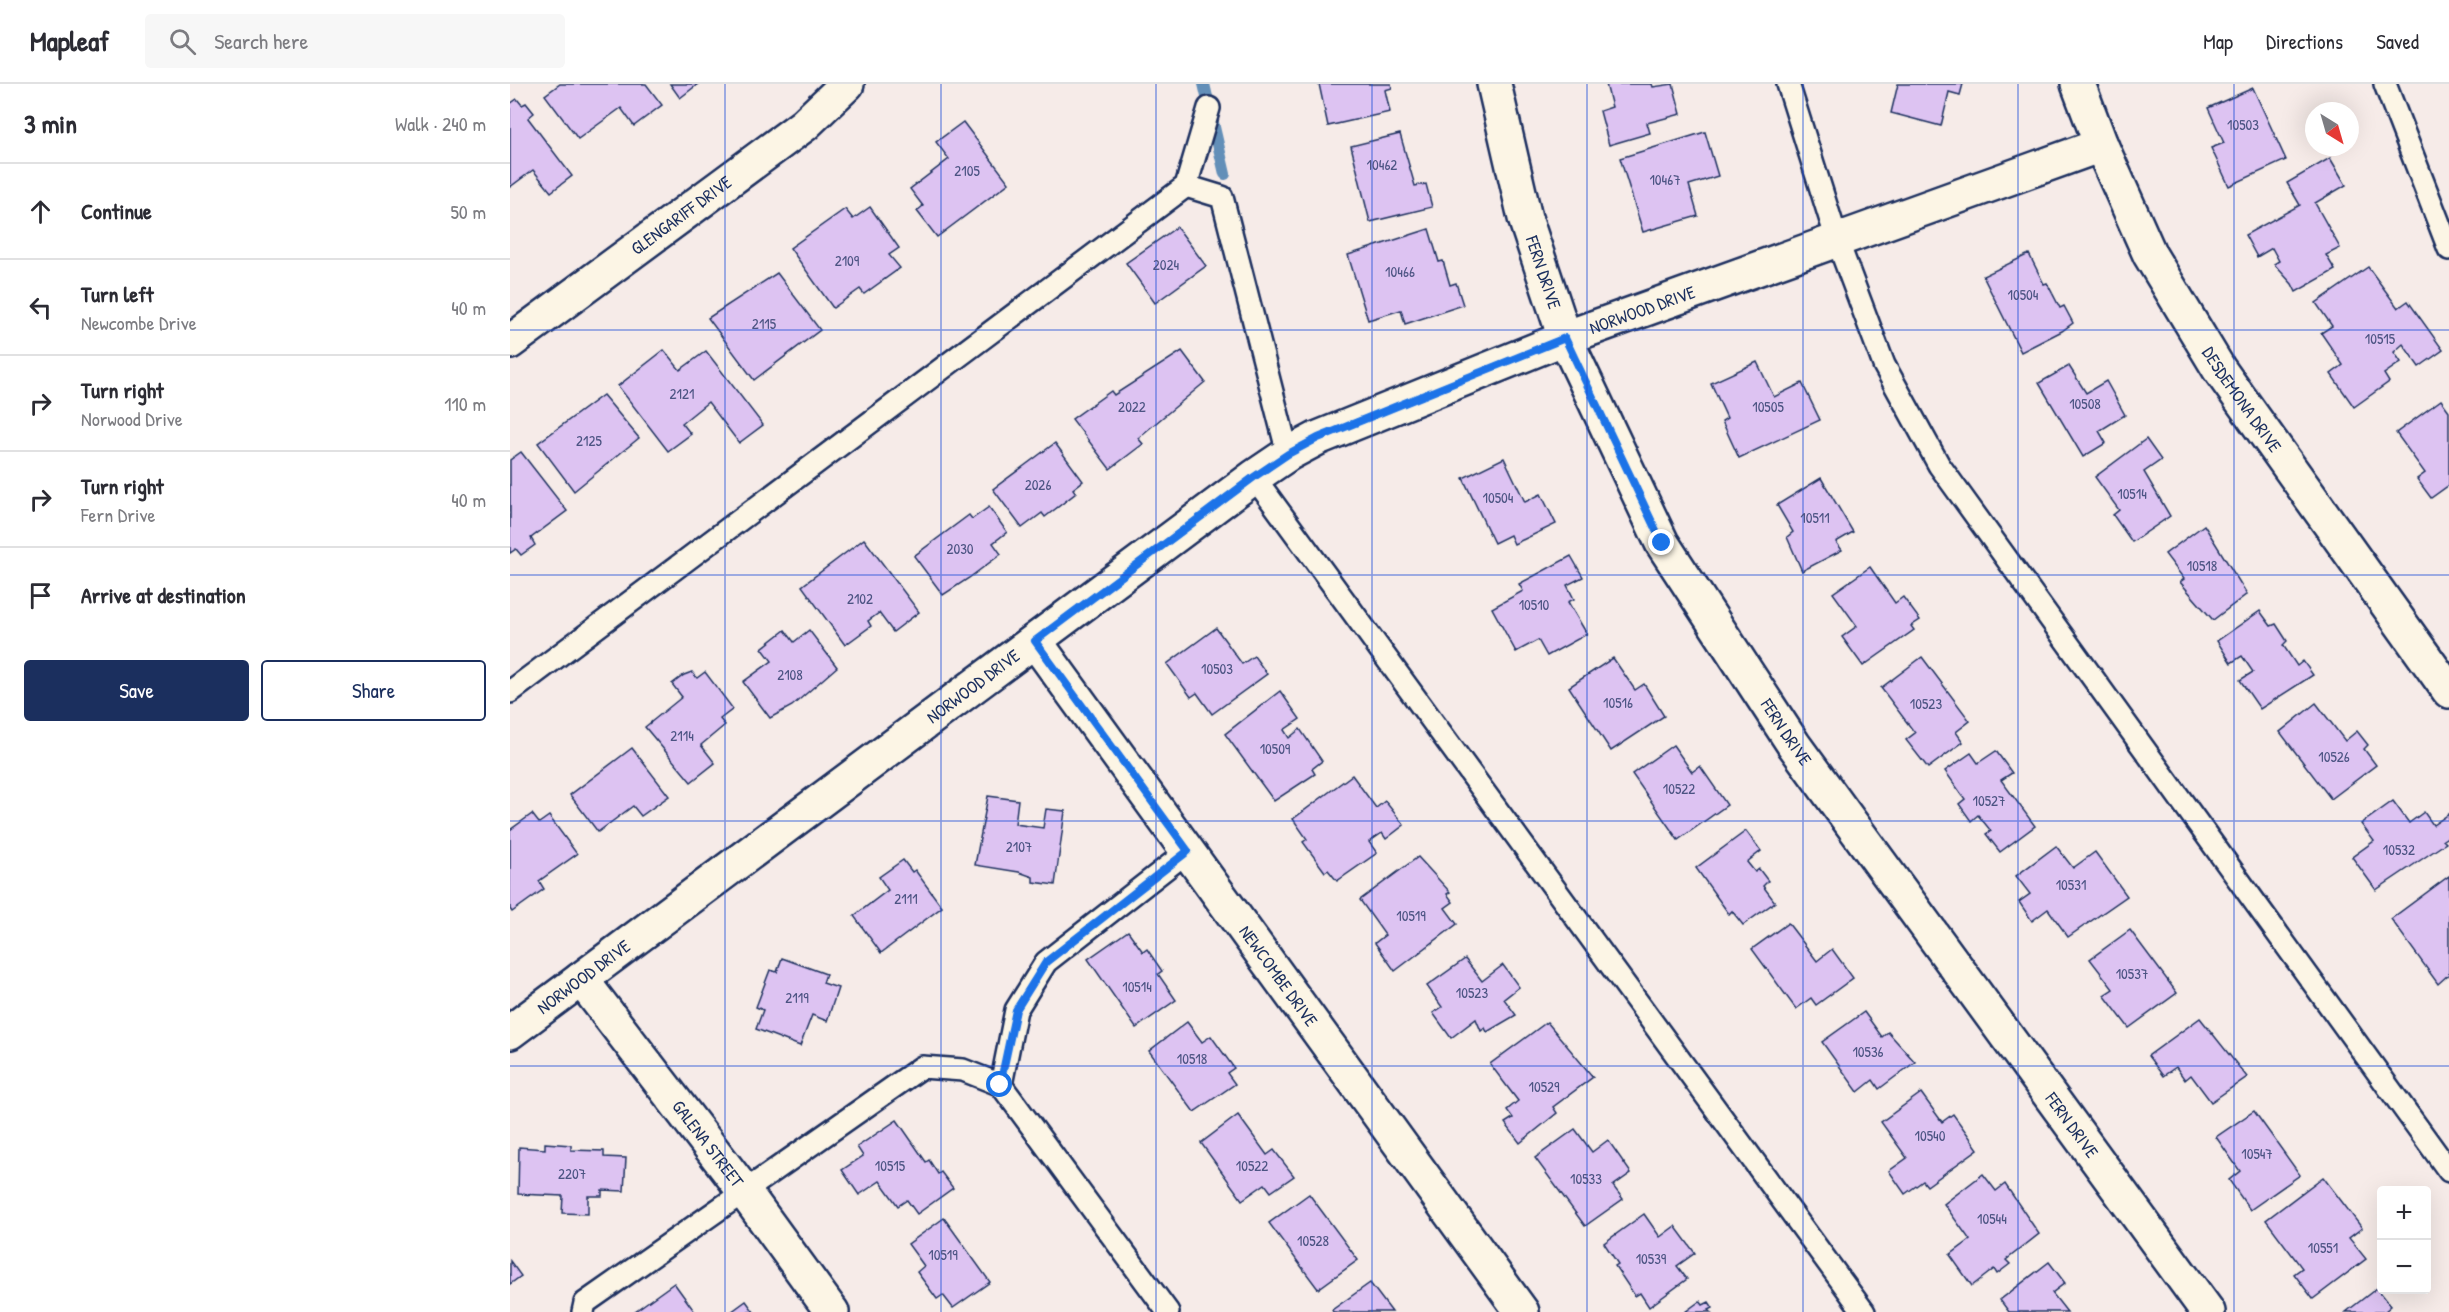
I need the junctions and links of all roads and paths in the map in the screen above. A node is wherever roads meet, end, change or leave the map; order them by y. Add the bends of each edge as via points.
1 (847, 84) edge
2 (1494, 84) edge
3 (1788, 84) edge
4 (2078, 84) edge
5 (2385, 84) edge
6 (1209, 108) dead end
7 (2101, 145) junction
8 (1186, 186) junction
9 (1837, 240) junction
10 (2449, 249) edge
11 (1565, 338) junction
12 (510, 342) edge
13 (1288, 454) junction
14 (1254, 477) junction
15 (1035, 641) junction
16 (2449, 691) edge
17 (510, 692) edge
18 (1188, 851) junction
19 (581, 979) junction
20 (510, 1032) edge
21 (1000, 1085) junction
22 (2449, 1171) edge
23 (744, 1191) junction
24 (583, 1312) edge
25 (832, 1312) edge
26 (1168, 1312) edge
27 (1522, 1312) edge
28 (1864, 1312) edge
29 (2208, 1312) edge

1 - 12 street, GLENGARIFF DRIVE via 804,125
2 - 11 street, FERN DRIVE via 1526,218
3 - 9 lane
4 - 7 street, DESDEMONA DRIVE
5 - 10 lane
6 - 8 lane
7 - 9 street, NORWOOD DRIVE
7 - 16 street, DESDEMONA DRIVE via 2150,255 2219,369
8 - 13 lane via 1222,197
8 - 17 lane
9 - 11 street, NORWOOD DRIVE
9 - 22 lane via 1884,364 1938,465
11 - 13 street, NORWOOD DRIVE via 1318,438
11 - 29 street, FERN DRIVE via 1662,543 1794,745
13 - 14 street, NORWOOD DRIVE
14 - 15 street, NORWOOD DRIVE
14 - 28 lane
15 - 18 street, NEWCOMBE DRIVE
15 - 19 street, NORWOOD DRIVE
18 - 21 lane via 1046,962 1016,1010
18 - 27 street, NEWCOMBE DRIVE
19 - 20 street, NORWOOD DRIVE
19 - 23 street, GALENA STREET
21 - 23 lane via 963,1071 922,1067
21 - 26 lane
23 - 24 lane via 585,1304
23 - 25 street, GALENA STREET

